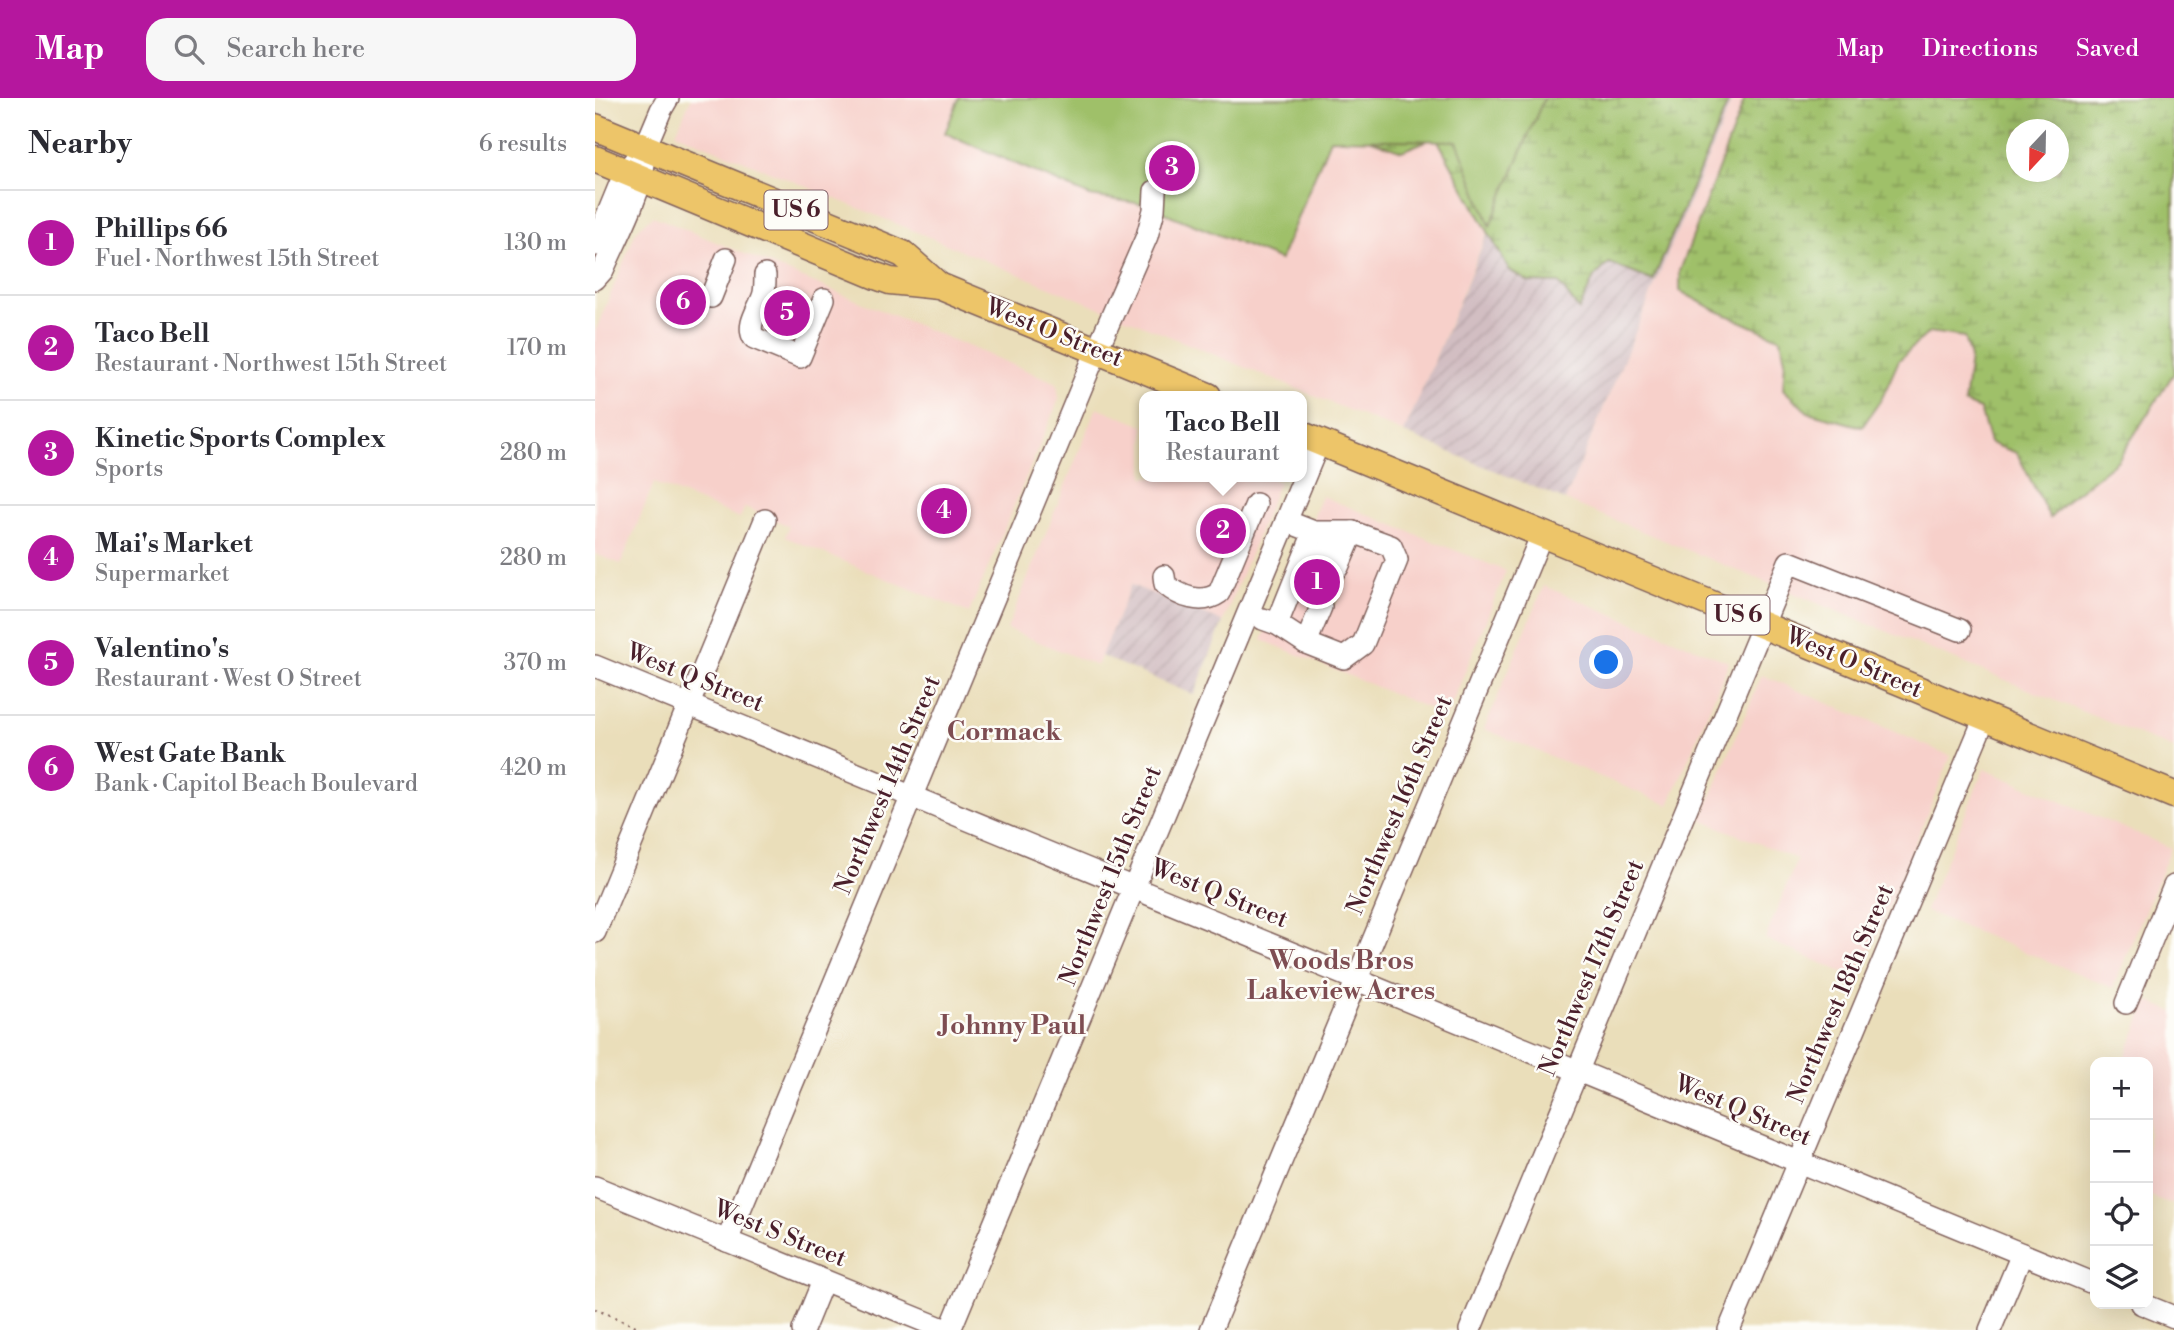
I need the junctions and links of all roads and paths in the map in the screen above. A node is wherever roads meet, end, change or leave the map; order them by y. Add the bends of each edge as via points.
1 (668, 98) edge
2 (595, 127) edge
3 (645, 148) junction
4 (595, 159) edge
5 (634, 176) junction
6 (1155, 191) dead end
7 (595, 245) edge
8 (726, 259) dead end
9 (765, 275) dead end
10 (595, 279) edge
11 (939, 286) junction
12 (711, 297) dead end
13 (824, 299) dead end
14 (1097, 350) junction
15 (1196, 391) edge
16 (1310, 439) edge
17 (1297, 482) edge
18 (1256, 504) dead end
19 (765, 520) dead end
20 (1286, 521) junction
21 (1344, 532) junction
22 (1314, 533) junction
23 (1542, 534) junction
24 (1331, 564) tunnel mouth
25 (1164, 576) dead end
26 (1314, 604) tunnel mouth
27 (1248, 613) junction
28 (1762, 625) junction
29 (1960, 631) dead end
30 (1292, 634) junction
31 (595, 666) edge
32 (689, 704) junction
33 (1985, 717) junction
34 (2174, 795) edge
35 (912, 796) junction
36 (2174, 886) edge
37 (1135, 888) junction
38 (595, 932) edge
39 (1356, 979) junction
40 (2126, 1003) dead end
41 (1578, 1071) junction
42 (1800, 1163) junction
43 (595, 1187) edge
44 (727, 1241) junction
45 (2022, 1254) junction
46 (823, 1281) junction
47 (2090, 1282) edge
48 (2153, 1308) edge
49 (595, 1309) edge
50 (2174, 1317) edge
51 (645, 1330) edge
52 (803, 1330) edge
53 (948, 1330) edge
54 (1211, 1330) edge
55 (1470, 1330) edge
56 (1729, 1330) edge
57 (1990, 1330) edge

1 - 3 street
2 - 3 main road, West O Street / US 6
3 - 5 street
3 - 11 main road, West O Street / US 6 via 903,254
4 - 5 main road, West O Street / US 6
5 - 7 street
5 - 10 street via 603,270
5 - 11 main road, West O Street / US 6 via 890,281
6 - 14 street, Northwest 14th Street via 1147,236
8 - 12 street
9 - 13 street via 751,333 800,357
11 - 14 main road, West O Street / US 6
14 - 15 main road, West O Street / US 6
14 - 35 street, Northwest 14th Street
16 - 23 main road, West O Street / US 6
17 - 20 street, Northwest 15th Street
18 - 25 street via 1219,593 1198,600 1170,589
19 - 32 street
20 - 22 street
20 - 27 street, Northwest 15th Street
21 - 22 street
21 - 24 street
21 - 30 street via 1391,547 1397,560 1363,645 1344,658
22 - 30 street
23 - 28 main road, West O Street / US 6
23 - 39 street, Northwest 16th Street
26 - 30 street
27 - 30 street
27 - 37 street, Northwest 15th Street
28 - 29 street, Northwest 17th Street via 1789,562
28 - 33 main road, West O Street / US 6
28 - 41 street, Northwest 17th Street
31 - 32 street, West Q Street
32 - 35 street, West Q Street
32 - 38 street
33 - 34 main road, West O Street / US 6
33 - 42 street, Northwest 18th Street
35 - 37 street, West Q Street
35 - 44 street, Northwest 14th Street
36 - 40 street
37 - 39 street, West Q Street
37 - 53 street, Northwest 15th Street
39 - 41 street, West Q Street
39 - 54 street, Northwest 16th Street
41 - 42 street, West Q Street
41 - 55 street, Northwest 17th Street
42 - 45 street, West Q Street
42 - 56 street, Northwest 18th Street
43 - 44 street, West S Street
44 - 46 street, West S Street
45 - 47 street, West Q Street
45 - 57 street
46 - 52 street
46 - 53 street, West S Street
48 - 50 street
49 - 51 path

